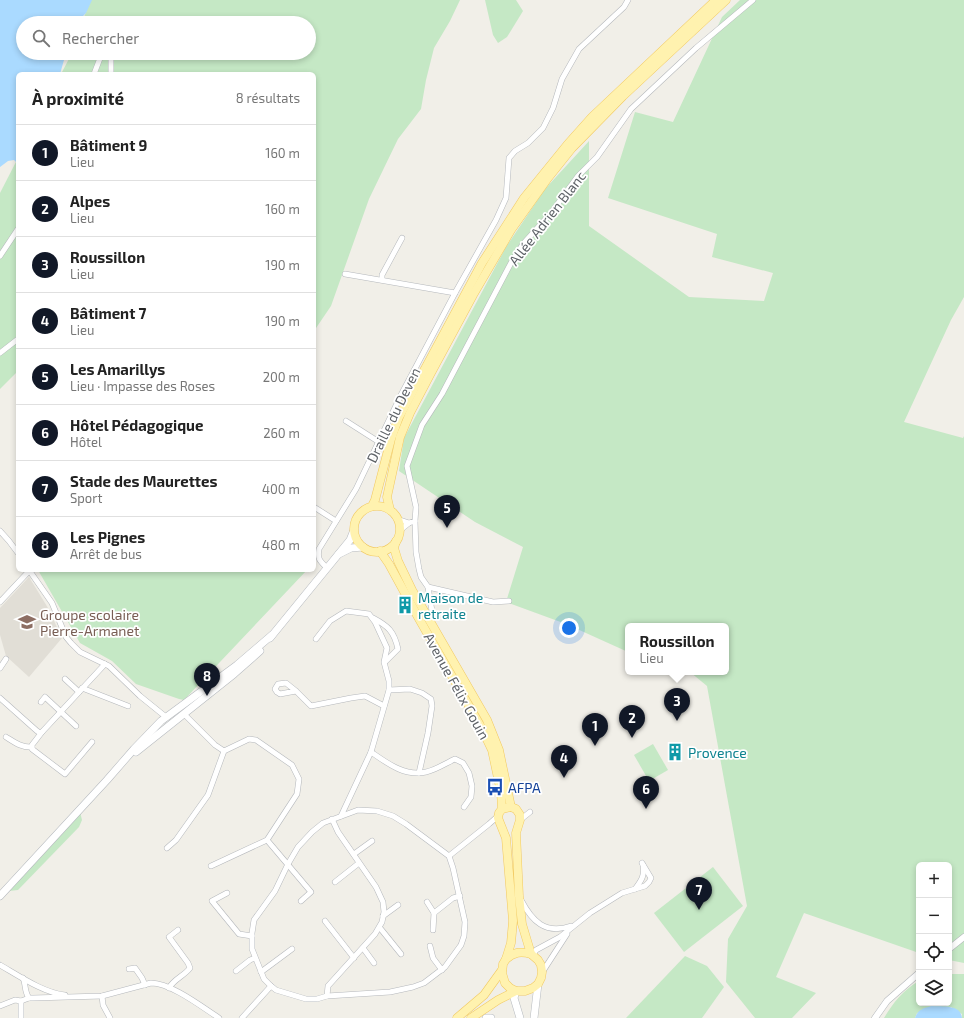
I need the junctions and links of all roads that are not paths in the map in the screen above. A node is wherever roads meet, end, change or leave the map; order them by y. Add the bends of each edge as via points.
1 (628, 0) edge
2 (716, 0) edge
3 (726, 0) edge
4 (753, 0) edge
5 (99, 60) edge
6 (112, 60) edge
7 (95, 72) edge
8 (111, 72) edge
9 (16, 232) edge
10 (402, 238) dead end
11 (0, 256) edge
12 (345, 274) dead end
13 (382, 280) junction
14 (455, 293) junction
15 (16, 341) edge
16 (0, 353) edge
17 (346, 421) dead end
18 (378, 442) junction
19 (372, 506) junction
20 (316, 508) edge
21 (390, 510) junction
22 (397, 519) junction
23 (336, 521) junction
24 (415, 521) junction
25 (409, 522) junction
26 (354, 530) junction
27 (0, 531) edge
28 (399, 531) junction
29 (396, 541) junction
30 (364, 547) junction
31 (16, 550) edge
32 (380, 551) junction
33 (316, 556) edge
34 (337, 556) junction
35 (327, 568) junction
36 (28, 572) edge
37 (31, 572) edge
38 (428, 588) junction
39 (509, 601) dead end
40 (0, 602) edge
41 (432, 611) dead end
42 (371, 617) junction
43 (316, 639) dead end
44 (6, 659) dead end
45 (384, 662) junction
46 (105, 664) junction
47 (0, 668) edge
48 (65, 679) dead end
49 (81, 690) junction
50 (389, 690) junction
51 (296, 691) dead end
52 (0, 698) edge
53 (40, 702) dead end
54 (128, 706) dead end
55 (384, 706) junction
56 (62, 711) junction
57 (183, 711) junction
58 (164, 719) junction
59 (76, 726) dead end
60 (166, 728) junction
61 (42, 732) junction
62 (6, 737) dead end
63 (92, 742) dead end
64 (32, 747) junction
65 (224, 751) junction
66 (371, 752) junction
67 (116, 770) junction
68 (419, 773) junction
69 (464, 807) dead end
70 (515, 810) junction
71 (341, 816) junction
72 (501, 819) junction
73 (332, 820) junction
74 (519, 823) junction
75 (489, 824) junction
76 (267, 840) junction
77 (372, 841) dead end
78 (168, 848) dead end
79 (354, 854) junction
80 (449, 856) junction
81 (360, 863) junction
82 (288, 864) junction
83 (211, 866) dead end
84 (335, 882) dead end
85 (635, 889) junction
86 (227, 893) dead end
87 (0, 896) edge
88 (460, 896) junction
89 (519, 896) junction
90 (301, 901) dead end
91 (427, 902) dead end
92 (398, 905) dead end
93 (434, 913) junction
94 (383, 916) junction
95 (325, 921) dead end
96 (574, 925) junction
97 (380, 928) junction
98 (178, 930) dead end
99 (433, 930) dead end
100 (252, 936) junction
101 (964, 937) edge
102 (430, 946) dead end
103 (952, 947) edge
104 (363, 948) junction
105 (292, 949) dead end
106 (401, 954) dead end
107 (532, 954) junction
108 (255, 958) junction
109 (354, 958) junction
110 (506, 959) junction
111 (374, 963) dead end
112 (0, 965) edge
113 (129, 969) dead end
114 (442, 970) junction
115 (502, 970) junction
116 (236, 971) dead end
117 (261, 972) junction
118 (542, 972) junction
119 (916, 975) edge
120 (23, 978) junction
121 (35, 984) junction
122 (538, 984) junction
123 (145, 985) junction
124 (271, 986) junction
125 (40, 987) junction
126 (169, 988) junction
127 (516, 991) junction
128 (27, 996) junction
129 (102, 996) junction
130 (327, 996) junction
131 (90, 997) junction
132 (36, 998) junction
133 (21, 1001) junction
134 (0, 1006) edge
135 (21, 1018) edge
136 (110, 1018) edge
137 (219, 1018) edge
138 (242, 1018) edge
139 (457, 1018) edge
140 (471, 1018) edge
141 (486, 1018) edge
142 (491, 1018) edge
143 (520, 1018) edge
144 (534, 1018) edge
145 (875, 1018) edge

1 - 14 street, Draille du Deven via 624,8 579,49 562,79 543,128 528,143 514,151 510,158 506,198
2 - 19 main road via 592,118 543,173 515,211 482,264 400,418 391,439
3 - 21 main road via 623,96 577,143 511,230 410,413 400,437 387,497
4 - 24 street, Allée Adrien Blanc via 696,48 631,109 597,157 578,176 551,213 523,244 442,394 422,425 406,466 416,507
5 - 7 street
6 - 8 street
9 - 11 street
10 - 13 street via 382,275
12 - 13 street
13 - 14 street
14 - 18 street, Draille du Deven
15 - 16 street
17 - 18 street
18 - 23 street, Draille du Deven via 356,489
19 - 21 main road
19 - 26 main road via 362,511 354,524
20 - 23 street
21 - 22 main road
22 - 25 street
22 - 28 main road
23 - 33 street, Draille du Deven
24 - 25 street
24 - 38 street, Allée Adrien Blanc via 419,569
25 - 28 street
26 - 30 main road
26 - 34 main road via 350,540
27 - 31 street
28 - 29 main road
29 - 32 main road
29 - 70 main road, Avenue Félix Gouin via 394,548 398,561 412,590 495,739
30 - 32 main road
30 - 34 main road via 351,548
32 - 72 main road, Avenue Félix Gouin via 492,750 501,792
33 - 35 street, Draille du Deven
34 - 35 main road
35 - 57 main road via 268,642 249,661
36 - 40 street
37 - 46 street via 52,603 66,637 80,652
38 - 39 street via 493,602
38 - 41 street, Allée Adrien Blanc
42 - 43 street via 369,614 346,611 330,621
42 - 45 street via 387,648
42 - 45 street via 386,625 395,636 398,648
44 - 47 street
45 - 50 street
46 - 49 street
46 - 58 street
48 - 49 street
49 - 54 street
49 - 56 street
50 - 55 street
50 - 68 street via 410,689 431,699 428,733
51 - 55 street via 311,706 365,696
52 - 61 street via 37,731
53 - 56 street via 45,697
55 - 66 street
56 - 59 street
56 - 61 street
57 - 58 main road
57 - 60 main road
57 - 65 street
58 - 60 main road via 161,725
58 - 67 main road
60 - 67 main road
61 - 64 street
62 - 64 street via 27,748
63 - 64 street via 65,774
65 - 76 street via 249,739 256,740 292,765 299,779 298,794
65 - 78 street via 208,796
66 - 68 street via 406,772
66 - 71 street
67 - 87 main road
68 - 69 street via 455,759 463,763 472,786 471,797
70 - 72 main road
70 - 74 main road, Avenue Félix Gouin
71 - 73 street
71 - 80 street via 358,810 377,811 393,816
72 - 74 main road via 512,829
72 - 75 street
72 - 75 street
72 - 110 main road, Avenue Félix Gouin via 506,838 513,920 511,943
73 - 79 street
73 - 82 street via 323,823 312,832 298,847
74 - 89 main road, Avenue Félix Gouin via 516,833
75 - 80 street
76 - 82 street
76 - 83 street
77 - 79 street
79 - 81 street
80 - 88 street
81 - 84 street
81 - 94 street via 383,902
82 - 90 street via 311,892
82 - 100 street via 275,891 254,920
85 - 85 street via 645,886 651,878 642,863 644,875
85 - 96 street via 622,893
86 - 100 street via 212,901 238,934
88 - 93 street via 452,898
88 - 114 street via 465,922 464,936 453,958
89 - 96 street via 531,917 538,923 552,930
89 - 107 main road, Avenue Félix Gouin via 522,924
91 - 93 street
92 - 94 street
93 - 99 street
94 - 97 street
95 - 109 street
96 - 107 street
96 - 118 street
97 - 104 street
97 - 106 street
98 - 126 street via 169,938 190,968
100 - 108 street
101 - 103 street
102 - 114 street via 433,958
104 - 109 street
104 - 111 street
105 - 117 street
107 - 110 main road via 519,952
107 - 118 main road, Avenue Félix Gouin via 538,960
108 - 116 street
108 - 117 street
109 - 130 street via 328,986
110 - 115 main road, Avenue Félix Gouin
112 - 120 street
113 - 123 street via 135,968
114 - 130 street via 424,983 413,987 390,992
115 - 127 main road via 505,983
115 - 139 main road, Avenue Félix Gouin via 484,995
117 - 124 street
118 - 122 main road
119 - 145 street via 886,1001
120 - 121 street
120 - 128 street
121 - 125 street
121 - 128 street via 27,989
122 - 127 main road via 529,990
122 - 144 main road
123 - 126 street via 158,983
123 - 129 street
124 - 130 street via 276,990 306,999
124 - 138 street
125 - 131 street via 58,994
125 - 132 street via 42,993
126 - 137 street
127 - 140 main road
127 - 143 main road via 514,998
128 - 132 street
128 - 133 street
129 - 131 street
129 - 136 street via 103,1005
131 - 132 street
133 - 134 street via 15,1000
133 - 135 street
141 - 142 main road

